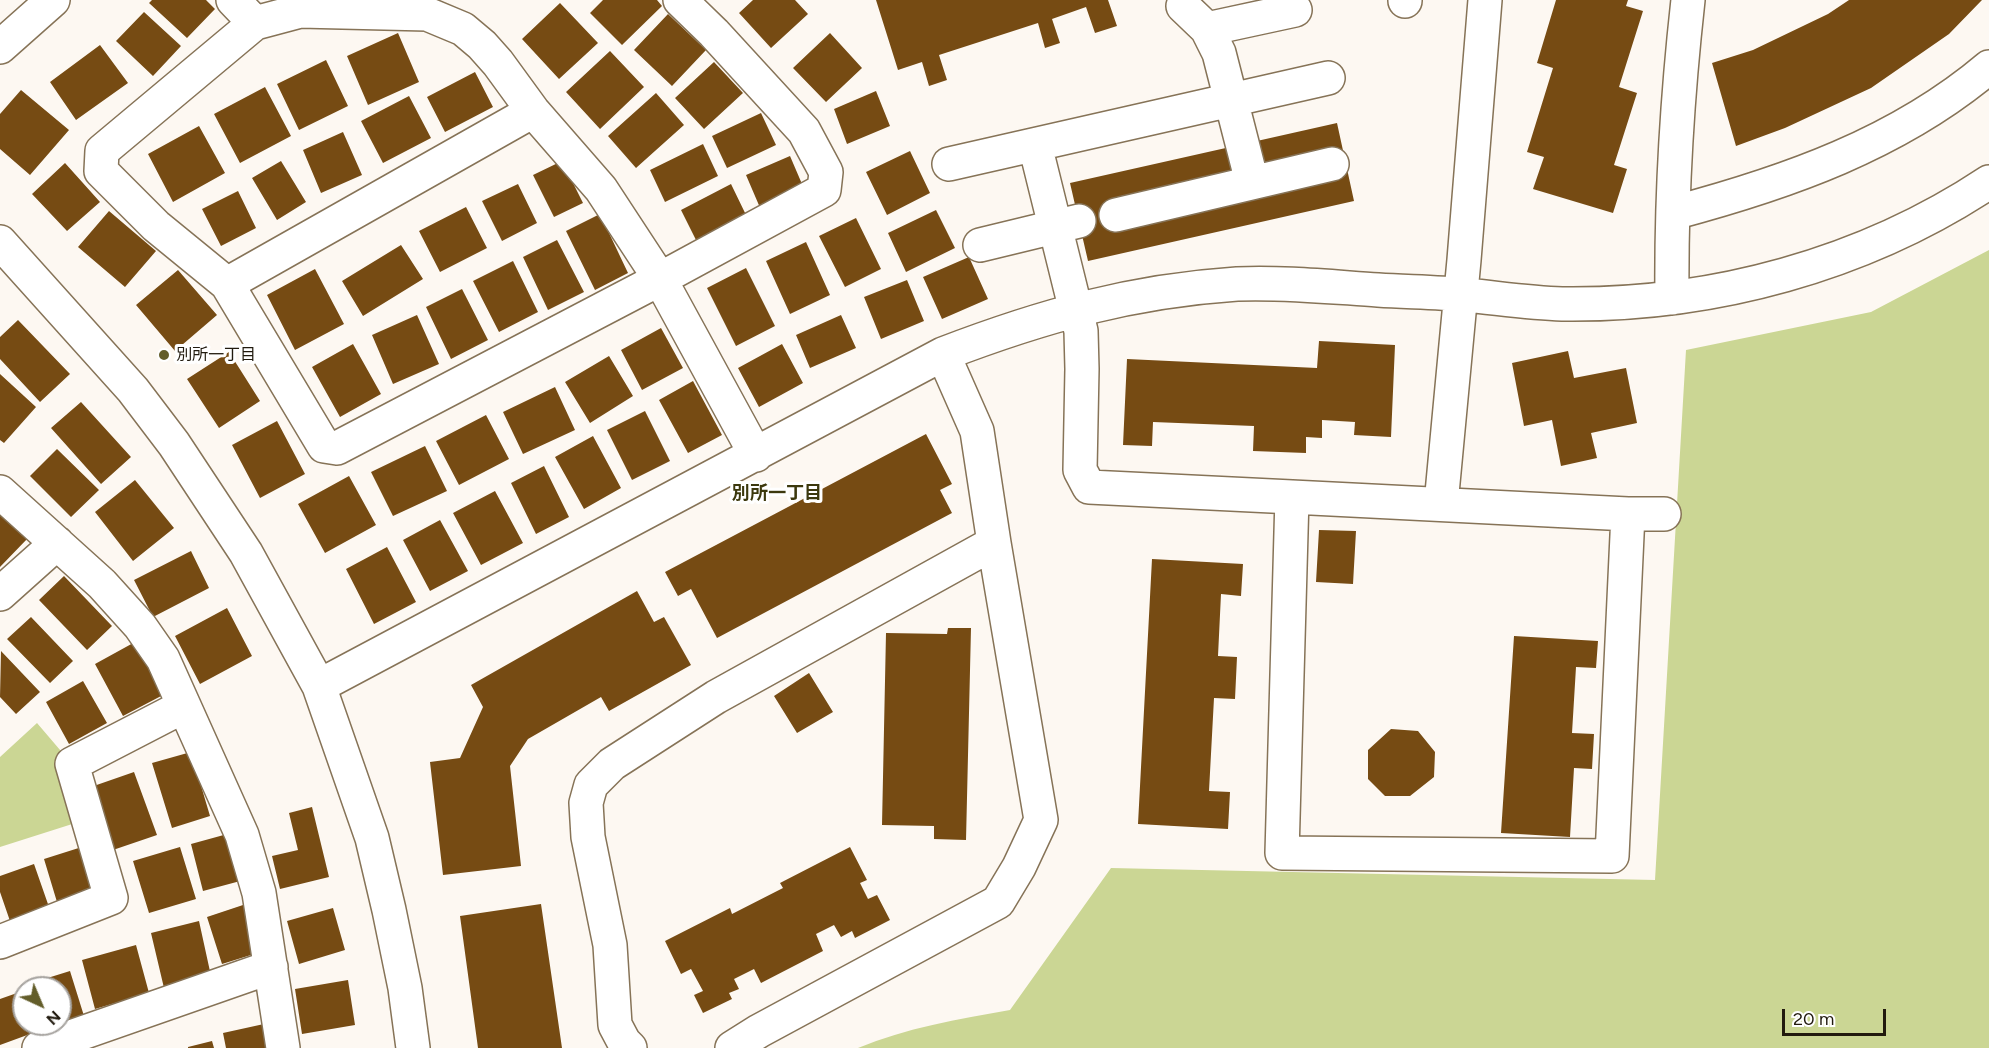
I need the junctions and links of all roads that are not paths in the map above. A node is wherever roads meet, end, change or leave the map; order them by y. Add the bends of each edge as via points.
1 (52, 0) edge
2 (680, 0) edge
3 (1485, 0) edge
4 (1688, 0) edge
5 (344, 6) edge
6 (1183, 6) dead end
7 (1295, 10) dead end
8 (244, 11) edge
9 (1207, 30) junction
10 (0, 47) edge
11 (1989, 67) edge
12 (1328, 78) dead end
13 (1232, 100) junction
14 (533, 111) junction
15 (1035, 145) junction
16 (949, 164) dead end
17 (1332, 164) dead end
18 (1252, 182) junction
19 (1989, 182) edge
20 (1673, 213) junction
21 (1116, 214) dead end
22 (1066, 223) junction
23 (0, 242) edge
24 (980, 244) dead end
25 (660, 279) junction
26 (227, 284) junction
27 (1461, 294) junction
28 (1672, 298) junction
29 (1074, 309) junction
30 (943, 354) junction
31 (756, 455) junction
32 (0, 492) edge
33 (1292, 497) junction
34 (1441, 504) junction
35 (1628, 514) junction
36 (1664, 514) dead end
37 (57, 543) junction
38 (994, 543) junction
39 (0, 594) edge
40 (319, 686) junction
41 (183, 706) junction
42 (0, 942) edge
43 (271, 967) junction
44 (39, 1048) edge
45 (283, 1048) edge
46 (413, 1048) edge
47 (630, 1048) edge
48 (732, 1048) edge

1 - 10 street
2 - 25 street via 804,131 826,172 824,190
3 - 27 street
4 - 20 street via 1679,85
5 - 8 street
5 - 14 street via 427,14 464,29 498,63
6 - 9 street
7 - 9 street
8 - 26 street via 102,151 101,171 156,226
9 - 13 street via 1219,53
11 - 20 street via 1932,109 1853,153 1765,187
12 - 13 street
13 - 15 street
13 - 18 street
14 - 25 street via 601,189
14 - 26 street
15 - 16 street
15 - 22 street
17 - 18 street
18 - 21 street
19 - 28 street via 1943,211 1833,259 1770,280
20 - 28 street
22 - 24 street
22 - 29 street
23 - 40 street via 133,390 174,444 246,553
25 - 26 street via 337,448 324,446
25 - 31 street
27 - 28 street via 1560,304
27 - 29 street via 1240,284 1157,293
27 - 34 street
29 - 30 street
29 - 33 street via 1081,331 1080,470 1089,487
30 - 31 street
30 - 38 street via 977,431
31 - 40 street
32 - 37 street
33 - 34 street
33 - 35 street via 1282,853 1612,856
34 - 35 street
35 - 36 street
37 - 39 street
37 - 41 street via 140,626 163,659
38 - 47 street via 717,697 612,764 591,785 586,803 588,837 610,945 615,1025
38 - 48 street via 1041,820 1019,867 998,902
40 - 46 street via 372,838 390,910
41 - 42 street via 72,764 111,898
41 - 43 street via 242,835 259,893
43 - 44 street
43 - 45 street

